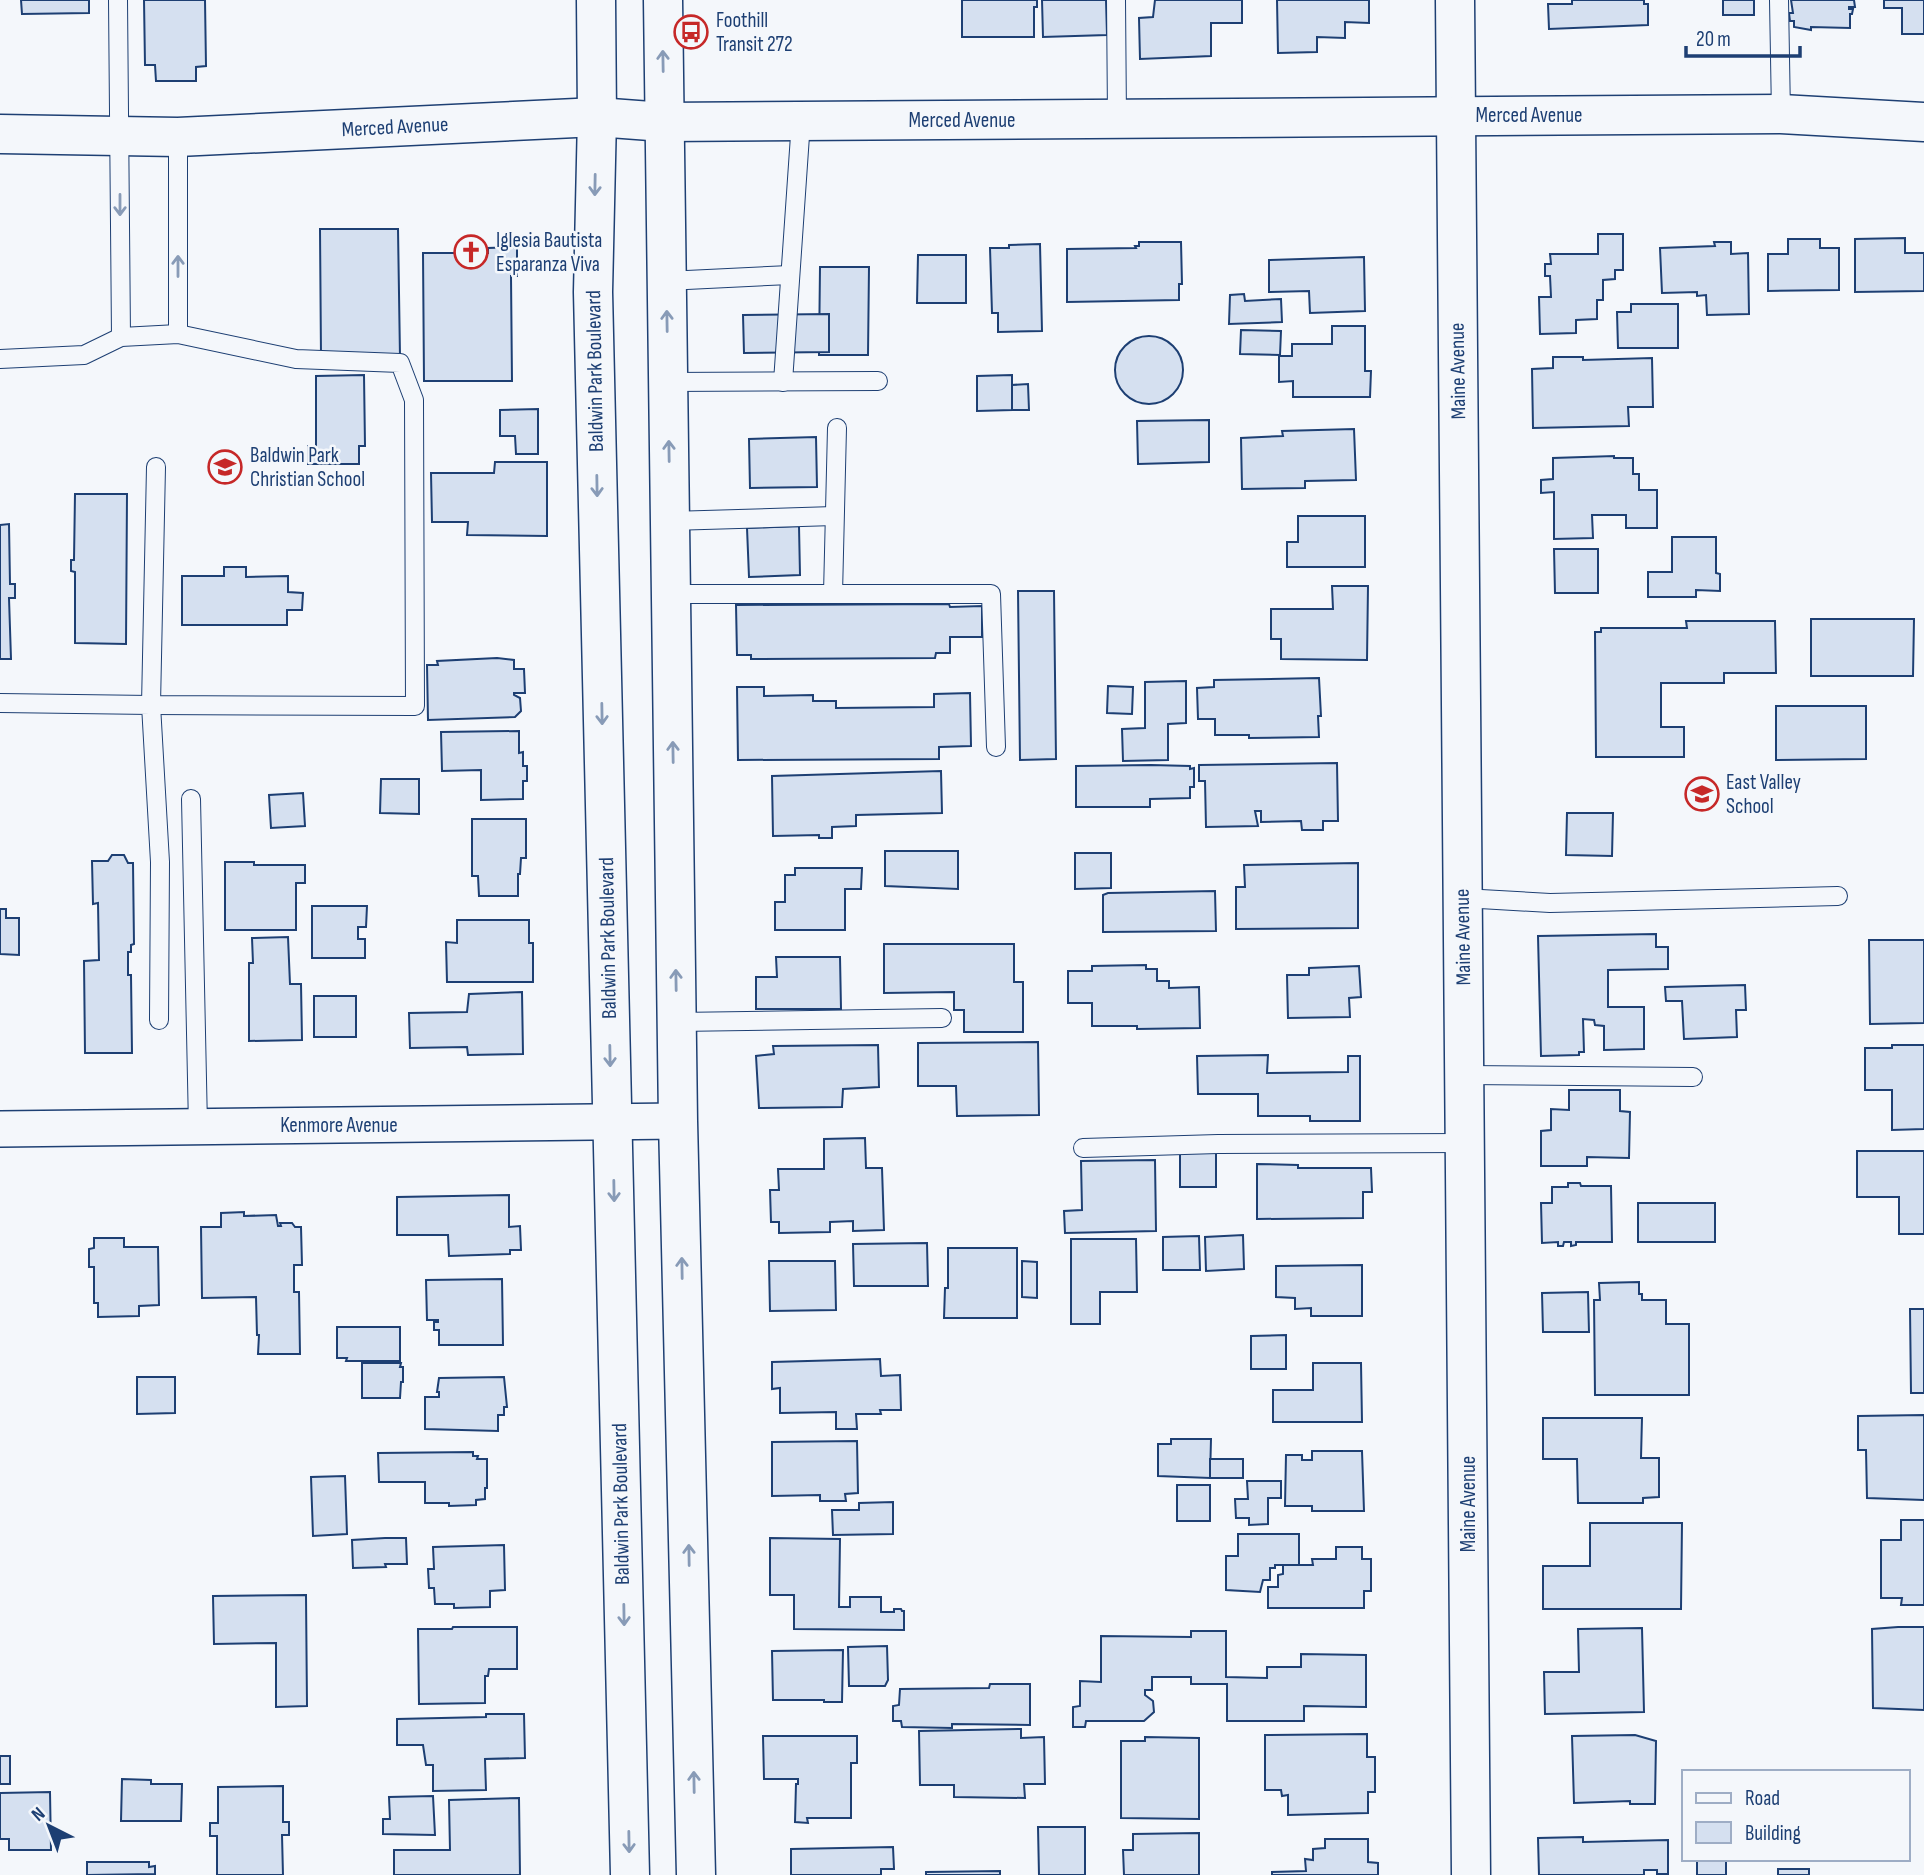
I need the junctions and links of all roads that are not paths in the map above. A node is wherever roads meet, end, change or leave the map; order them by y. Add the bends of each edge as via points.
1 (118, 0) edge
2 (596, 0) edge
3 (663, 0) edge
4 (1116, 0) edge
5 (1455, 0) edge
6 (1779, 0) edge
7 (1781, 114) junction
8 (1456, 115) junction
9 (597, 117) junction
10 (1117, 118) junction
11 (801, 121) junction
12 (664, 122) junction
13 (1924, 122) edge
14 (0, 134) edge
15 (120, 136) junction
16 (178, 137) junction
17 (790, 275) junction
18 (666, 281) junction
19 (178, 334) junction
20 (121, 337) junction
21 (0, 359) edge
22 (878, 381) dead end
23 (668, 382) junction
24 (783, 382) junction
25 (837, 428) dead end
26 (156, 467) dead end
27 (835, 516) junction
28 (670, 521) junction
29 (671, 594) junction
30 (833, 594) junction
31 (0, 703) edge
32 (151, 705) junction
33 (996, 747) dead end
34 (191, 799) dead end
35 (1838, 896) dead end
36 (1463, 898) junction
37 (942, 1018) dead end
38 (159, 1020) dead end
39 (677, 1022) junction
40 (1465, 1075) junction
41 (1693, 1077) dead end
42 (678, 1121) junction
43 (612, 1123) junction
44 (198, 1126) junction
45 (0, 1129) edge
46 (1465, 1143) junction
47 (1083, 1148) dead end
48 (630, 1875) edge
49 (696, 1875) edge
50 (1471, 1875) edge

1 - 15 lane
2 - 9 main road, Baldwin Park Boulevard
12 -> 3 main road
4 - 10 lane
5 - 8 main road, Maine Avenue
6 - 7 lane
7 - 8 main road, Merced Avenue
7 - 13 main road, Merced Avenue
8 - 10 main road, Merced Avenue
8 - 36 main road, Maine Avenue
9 - 12 main road, Merced Avenue
9 - 16 main road, Merced Avenue
9 -> 43 main road, Baldwin Park Boulevard via 593,292
10 - 11 main road, Merced Avenue
11 - 12 main road, Merced Avenue
11 - 17 lane
12 - 18 main road
14 - 15 main road, Merced Avenue
15 - 16 main road, Merced Avenue
15 -> 20 lane
19 -> 16 lane
17 - 18 lane
17 - 24 lane
23 -> 18 main road
19 - 20 lane
19 - 32 lane via 296,359 400,363 414,400 415,706
20 - 21 lane via 84,355
22 - 24 lane
23 - 24 lane
28 -> 23 main road
25 - 27 lane
26 - 32 lane
27 - 28 lane
27 - 30 lane
28 - 29 main road
29 - 30 lane
39 -> 29 main road
30 - 33 lane via 991,594
31 - 32 lane
32 - 38 lane via 160,862
34 - 44 lane
35 - 36 lane via 1550,904
36 - 40 main road, Maine Avenue
37 - 39 lane
39 - 42 main road
40 - 41 lane
40 - 46 main road, Maine Avenue
42 - 43 street, Kenmore Avenue
49 -> 42 main road
43 - 44 street, Kenmore Avenue
43 -> 48 main road, Baldwin Park Boulevard
44 - 45 street, Kenmore Avenue
46 - 47 lane
46 - 50 main road, Maine Avenue

